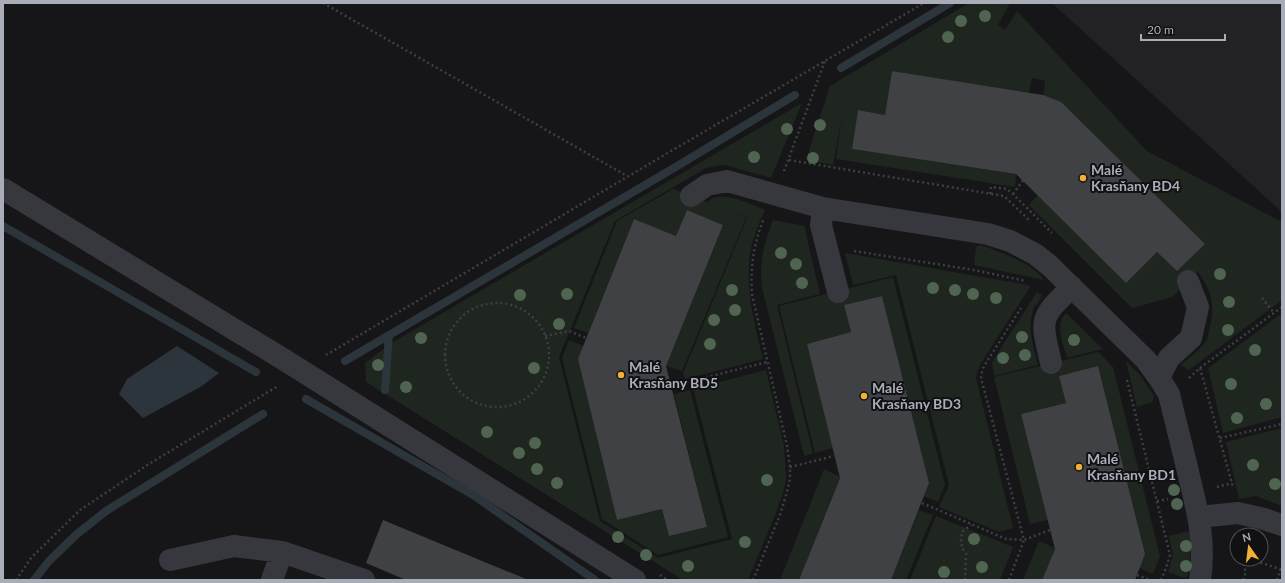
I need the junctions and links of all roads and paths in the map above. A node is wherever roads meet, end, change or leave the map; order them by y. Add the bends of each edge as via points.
1 (323, 3) edge
2 (924, 3) edge
3 (825, 61) junction
4 (1026, 175) dead end
5 (627, 177) junction
6 (3, 190) edge
7 (774, 194) junction
8 (990, 194) dead end
9 (691, 196) dead end
10 (823, 208) junction
11 (850, 250) dead end
12 (1188, 281) dead end
13 (838, 292) dead end
14 (1066, 293) junction
15 (1262, 298) dead end
16 (1024, 302) dead end
17 (1282, 307) edge
18 (1274, 313) junction
19 (545, 336) junction
20 (586, 338) dead end
21 (1170, 358) junction
22 (767, 362) junction
23 (1051, 363) dead end
24 (1200, 368) junction
25 (302, 370) junction
26 (1126, 375) dead end
27 (1159, 378) junction
28 (672, 386) dead end
29 (1282, 424) edge
30 (1220, 438) junction
31 (834, 456) dead end
32 (790, 467) junction
33 (922, 503) dead end
34 (1238, 513) junction
35 (1199, 517) junction
36 (971, 524) junction
37 (1282, 525) edge
38 (1050, 530) dead end
39 (1024, 540) junction
40 (282, 552) junction
41 (170, 560) dead end
42 (1269, 565) edge
43 (1245, 567) edge
44 (1282, 569) edge
45 (1137, 575) dead end
46 (16, 580) edge
47 (272, 580) edge
48 (364, 580) edge
49 (635, 580) edge
50 (753, 580) edge
51 (965, 580) edge
52 (1009, 580) edge
53 (1150, 580) edge
54 (1161, 580) edge
55 (1200, 580) edge
56 (1243, 580) edge
57 (1277, 580) edge

1 - 5 path
2 - 3 path
3 - 5 path
3 - 7 path
4 - 8 path via 1013,194 1006,189 991,187
5 - 25 path
6 - 25 street
7 - 9 street via 727,181 707,185
7 - 10 street
7 - 22 path via 755,243 751,275 753,301
10 - 13 street via 821,225
10 - 14 street via 988,234 1010,241 1035,254 1049,266
11 - 14 path via 974,270 1036,283
12 - 21 street via 1198,307 1191,338
14 - 23 street via 1051,308 1044,321
14 - 27 street via 1146,360
15 - 18 path
16 - 39 path via 984,366 981,378
17 - 18 path
18 - 24 path
19 - 19 path via 549,356 547,369 542,382 522,402 507,407 490,408 474,404 450,381 445,366 444,350 452,329 470,309 486,304 512,305 534,318
19 - 20 path via 569,331
21 - 24 path via 1188,379
21 - 27 street
22 - 28 path
22 - 32 path
24 - 30 path
25 - 46 path via 149,464 80,510 31,558
25 - 49 street
26 - 54 path via 1170,555
27 - 35 street via 1169,394
29 - 30 path
30 - 34 path
31 - 32 path
32 - 50 path via 790,479 780,515
33 - 36 path
34 - 35 street
34 - 37 street
35 - 55 street via 1203,543
36 - 39 path via 1006,539
36 - 51 path via 962,532 961,540 966,554
38 - 39 path
39 - 52 path
40 - 41 street via 234,546
40 - 47 street
40 - 48 street
42 - 44 path
43 - 56 path
44 - 57 path
45 - 53 path

